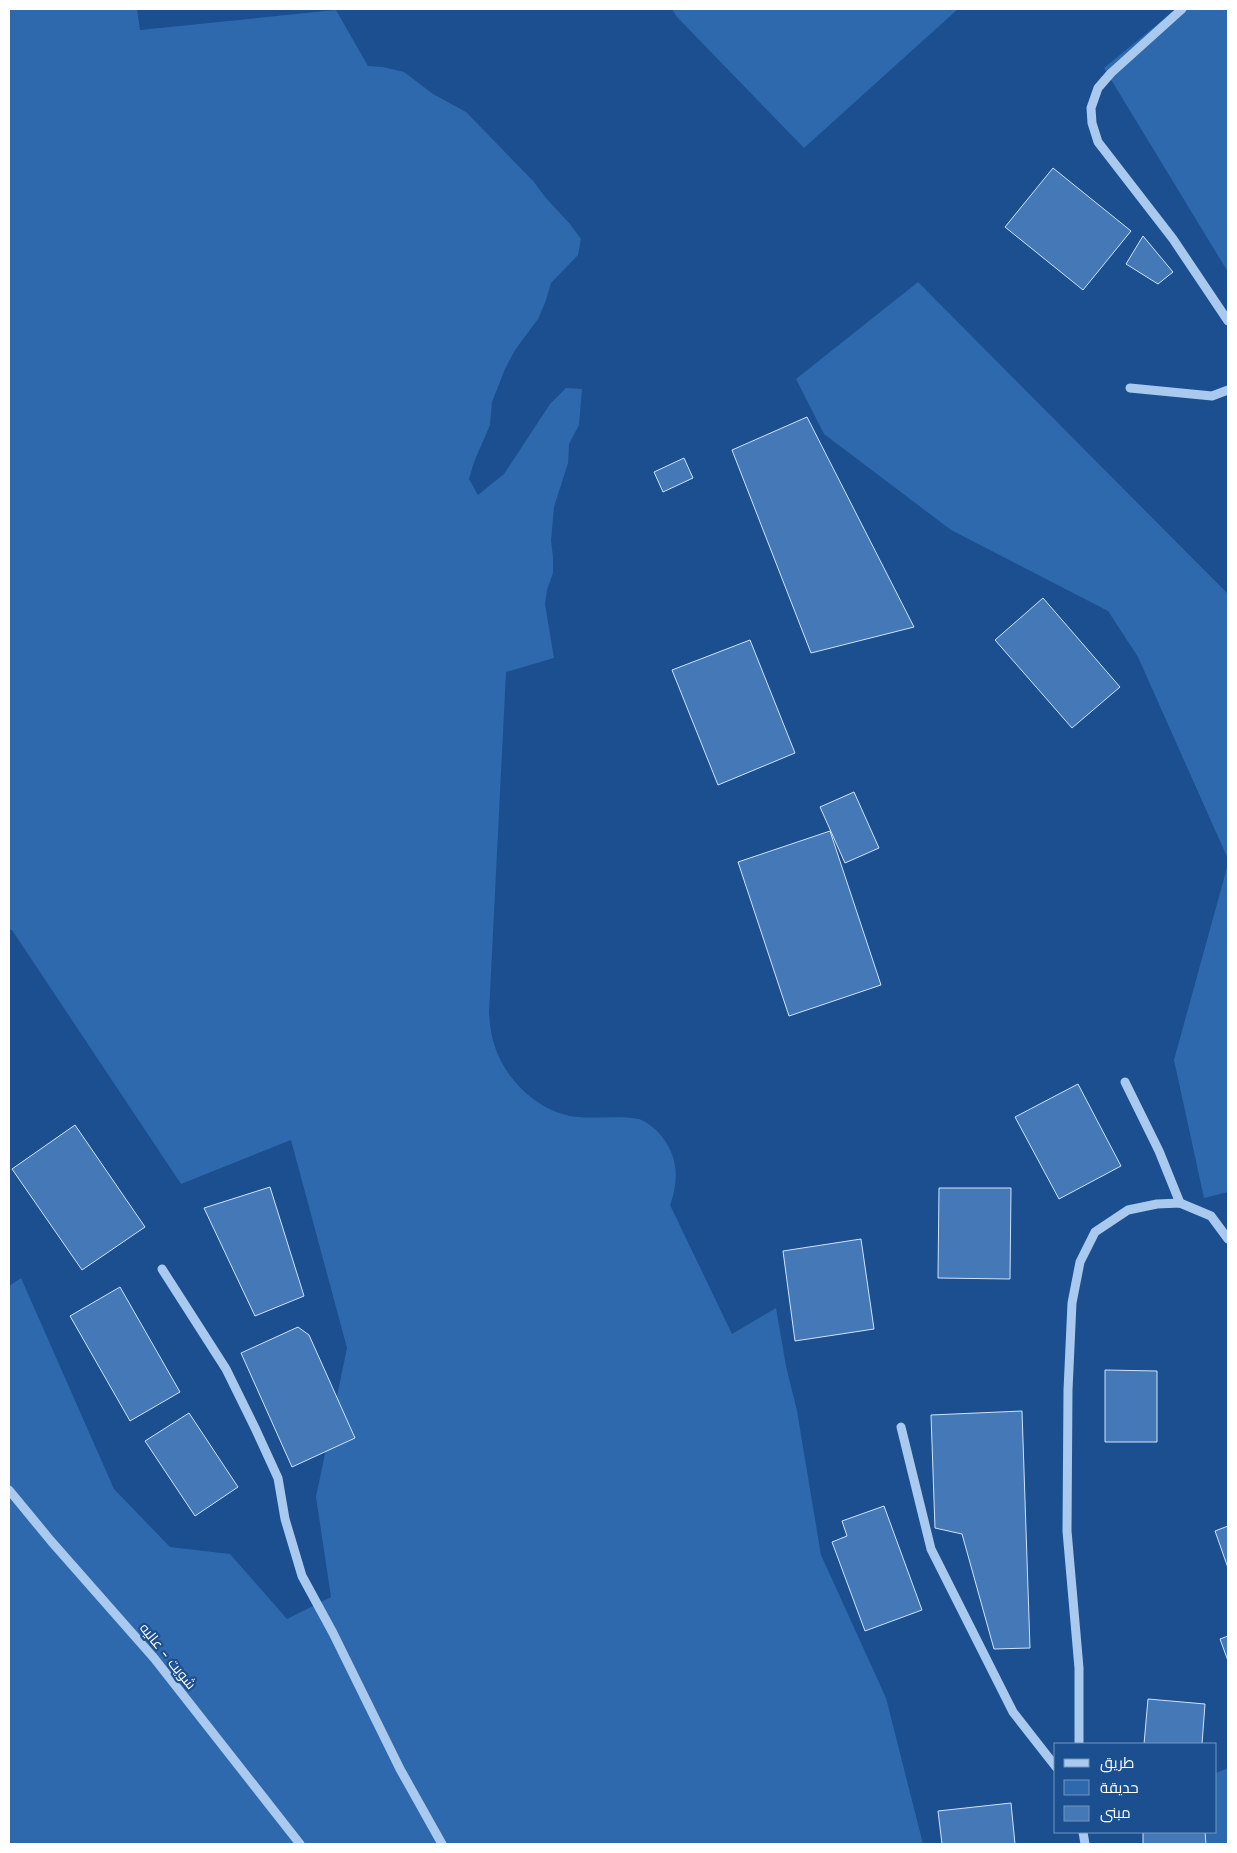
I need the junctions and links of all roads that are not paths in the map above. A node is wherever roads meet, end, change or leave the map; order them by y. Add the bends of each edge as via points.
1 (1182, 9) edge
2 (1228, 321) edge
3 (1130, 388) dead end
4 (1228, 390) edge
5 (1125, 1082) dead end
6 (1180, 1202) junction
7 (1228, 1239) edge
8 (162, 1269) dead end
9 (901, 1427) dead end
10 (9, 1490) edge
11 (1079, 1743) edge
12 (1054, 1765) edge
13 (300, 1844) edge
14 (442, 1844) edge

1 - 2 street via 1098,88 1091,108 1092,123 1098,142 1172,239
3 - 4 street via 1212,396
5 - 6 street
6 - 7 street via 1211,1216
6 - 11 street via 1128,1210 1095,1232 1080,1262 1072,1303 1067,1531 1079,1668
8 - 14 street via 226,1370 247,1413 278,1478 285,1519 302,1576 400,1769
9 - 12 street via 931,1549 1014,1712
10 - 13 street, شويت - عاليه via 154,1658

